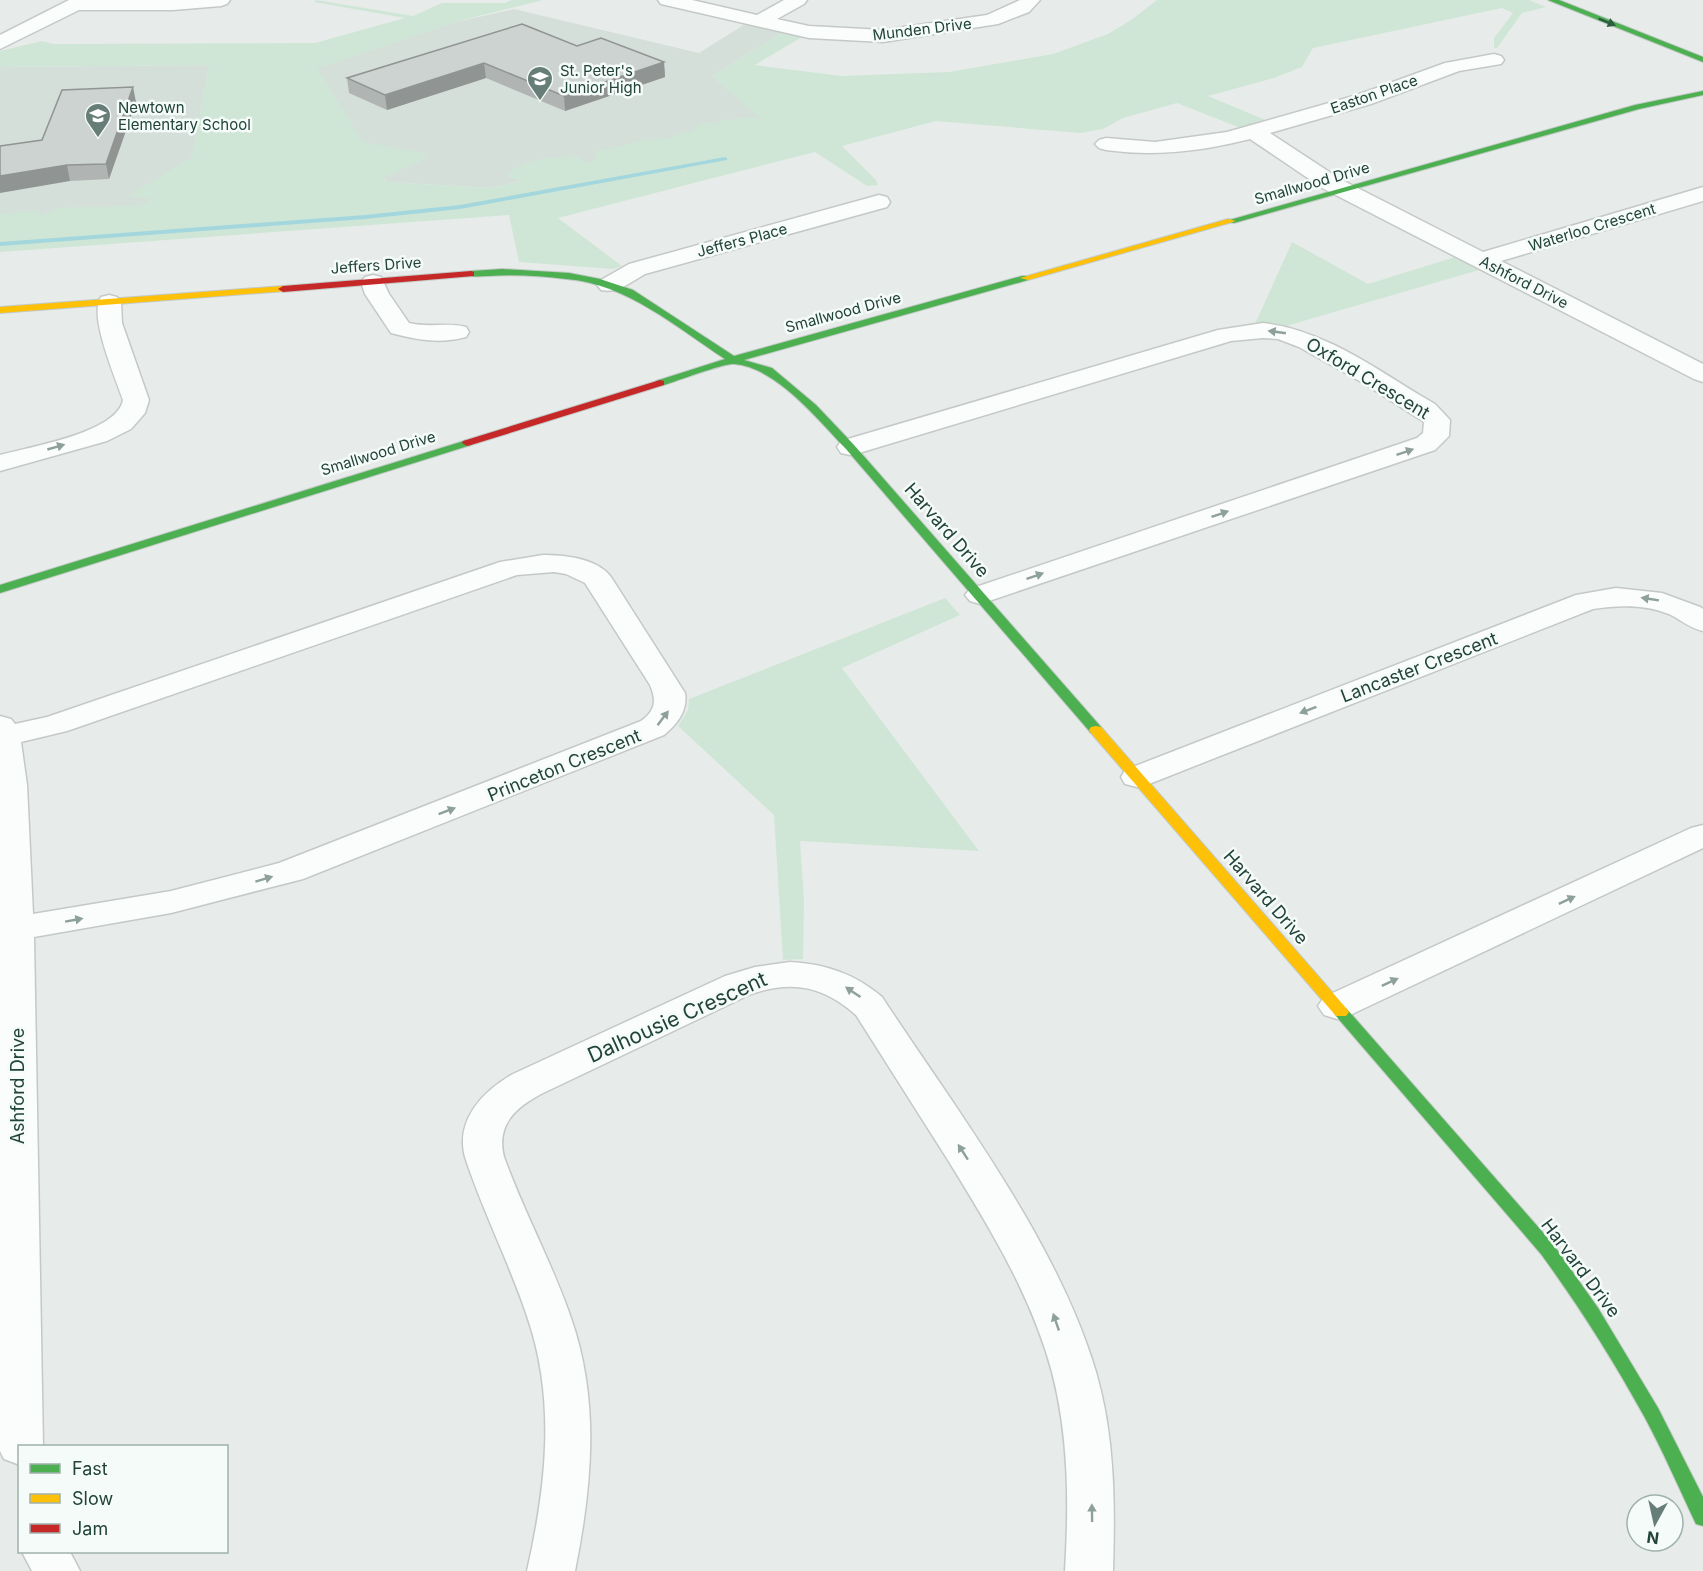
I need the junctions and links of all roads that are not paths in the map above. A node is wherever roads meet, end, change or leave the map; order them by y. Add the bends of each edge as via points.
1 (220, 0) edge
2 (667, 0) edge
3 (798, 0) edge
4 (1031, 0) edge
5 (1552, 0) edge
6 (80, 2) edge
7 (759, 21) junction
8 (0, 43) edge
9 (1662, 44) junction
10 (1494, 60) dead end
11 (1703, 60) edge
12 (1684, 69) dead end
13 (1676, 85) dead end
14 (1703, 93) edge
15 (1703, 101) edge
16 (1638, 107) junction
17 (1254, 132) junction
18 (1106, 144) dead end
19 (1345, 191) junction
20 (1703, 194) edge
21 (879, 202) dead end
22 (1481, 260) junction
23 (373, 282) junction
24 (609, 285) junction
25 (110, 302) junction
26 (0, 310) edge
27 (457, 332) dead end
28 (1703, 353) edge
29 (733, 360) junction
30 (1678, 362) junction
31 (1703, 375) edge
32 (850, 447) junction
33 (0, 463) edge
34 (0, 589) edge
35 (980, 595) junction
36 (1703, 622) edge
37 (2, 731) edge
38 (1137, 777) junction
39 (1703, 835) edge
40 (16, 929) junction
41 (1337, 1006) junction
42 (20, 1445) edge
43 (1703, 1518) edge
44 (47, 1553) edge
45 (56, 1571) edge
46 (551, 1571) edge
47 (1089, 1571) edge

1 - 6 street via 173,4
2 - 7 street, Munden Drive
3 - 7 street
4 - 7 street, Munden Drive via 1022,8 991,20 883,36 809,32
5 -> 9 street
6 - 8 street
9 - 11 street
9 - 12 street
10 - 17 street, Easton Place via 1447,66 1381,94
13 - 16 street
14 - 16 street, Smallwood Drive
15 - 16 street
16 - 19 street, Smallwood Drive
17 - 18 street, Easton Place via 1168,149
17 - 19 street
19 - 22 street, Ashford Drive
19 - 29 street, Smallwood Drive
20 - 22 street, Waterloo Crescent
21 - 24 street, Jeffers Place via 637,269
22 - 30 street, Ashford Drive
23 - 24 street, Jeffers Drive via 518,272 569,276
23 - 25 street, Jeffers Drive
23 - 27 street via 400,328 424,334
24 - 29 street, Jeffers Drive via 646,301
25 - 26 street, Jeffers Drive
33 -> 25 street via 100,434 121,424 134,412 136,400 110,324
28 - 30 street
29 - 32 street, Harvard Drive via 768,370 812,407
29 - 34 street, Smallwood Drive
30 - 31 street, Ashford Drive
32 - 35 street, Harvard Drive
35 -> 32 street, Oxford Crescent via 1426,444 1436,436 1437,420 1309,340 1283,332 1254,330
35 - 38 street, Harvard Drive
36 -> 38 street, Lancaster Crescent via 1658,600 1611,596 1586,602
37 - 40 street, Ashford Drive via 11,786
40 -> 37 street, Princeton Crescent via 182,900 317,862 646,732 664,719 671,698 596,577 564,564 537,563 510,568 56,724
38 - 41 street, Harvard Drive
41 -> 39 street
40 - 42 street, Ashford Drive
41 - 43 street, Harvard Drive via 1547,1249 1580,1293 1637,1383
44 - 45 street
47 -> 46 street, Dalhousie Crescent via 1091,1484 1082,1407 1056,1321 1030,1260 869,1006 834,981 795,973 774,974 738,985 527,1084 504,1098 486,1120 482,1133 485,1158 553,1326 566,1394 567,1474

